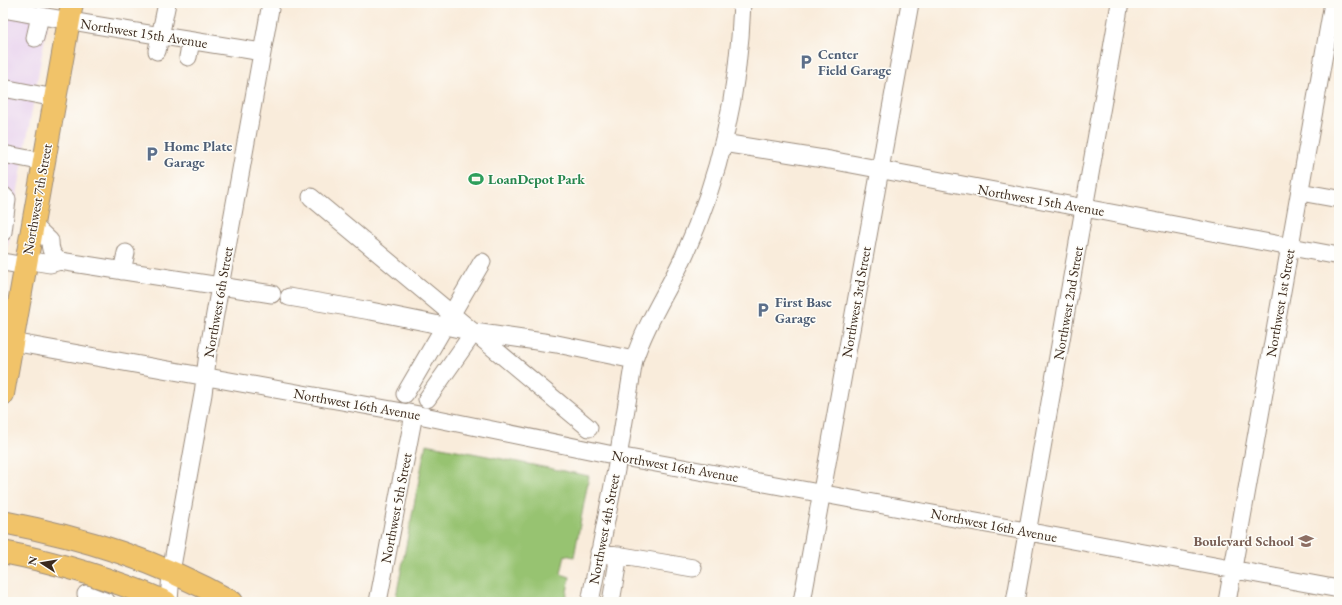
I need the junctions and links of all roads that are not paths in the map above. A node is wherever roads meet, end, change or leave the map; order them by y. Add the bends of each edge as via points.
1 (167, 3) edge
2 (271, 3) edge
3 (742, 3) edge
4 (910, 3) edge
5 (1120, 3) edge
6 (1332, 3) edge
7 (3, 9) edge
8 (70, 12) edge
9 (40, 16) junction
10 (35, 38) dead end
11 (159, 43) junction
12 (262, 52) junction
13 (3, 88) edge
14 (55, 98) junction
15 (723, 143) junction
16 (3, 154) edge
17 (44, 162) junction
18 (879, 170) junction
19 (1300, 192) junction
20 (3, 195) edge
21 (311, 197) dead end
22 (1339, 199) edge
23 (1085, 208) junction
24 (33, 225) junction
25 (3, 232) edge
26 (1290, 247) junction
27 (126, 253) dead end
28 (1339, 256) edge
29 (60, 261) junction
30 (3, 262) edge
31 (482, 262) dead end
32 (26, 263) junction
33 (129, 273) junction
34 (221, 285) junction
35 (272, 294) dead end
36 (289, 297) dead end
37 (448, 320) junction
38 (474, 332) junction
39 (12, 342) junction
40 (634, 360) junction
41 (205, 376) junction
42 (3, 394) edge
43 (405, 394) dead end
44 (427, 398) dead end
45 (414, 414) junction
46 (589, 428) dead end
47 (618, 456) junction
48 (822, 493) junction
49 (3, 522) edge
50 (1027, 530) junction
51 (3, 552) edge
52 (599, 552) junction
53 (619, 555) junction
54 (693, 568) dead end
55 (1232, 569) junction
56 (171, 572) junction
57 (1339, 589) edge
58 (86, 595) edge
59 (107, 602) edge
60 (166, 602) edge
61 (169, 602) edge
62 (232, 602) edge
63 (378, 602) edge
64 (590, 602) edge
65 (611, 602) edge
66 (802, 602) edge
67 (1014, 602) edge
68 (1226, 602) edge

1 - 11 street
2 - 12 street, Northwest 6th Street
3 - 15 street, Northwest 4th Street via 738,52
4 - 18 street, Northwest 3rd Street
5 - 23 street, Northwest 2nd Street
6 - 19 street, Northwest 1st Street
7 - 9 street, Northwest 15th Avenue
8 - 9 street, Northwest 15th Avenue
8 - 11 street, Northwest 15th Avenue
8 - 14 main road, Northwest 7th Street
9 - 10 street
11 - 12 street, Northwest 15th Avenue via 189,49 220,45
12 - 34 street, Northwest 6th Street
13 - 14 street
14 - 17 main road, Northwest 7th Street
15 - 18 street, Northwest 15th Avenue
15 - 40 street, Northwest 4th Street via 696,227 640,342
16 - 17 street
17 - 24 main road, Northwest 7th Street
18 - 23 street, Northwest 15th Avenue
18 - 48 street, Northwest 3rd Street
19 - 22 street
19 - 26 street, Northwest 1st Street
20 - 25 street via 8,199
21 - 37 street
23 - 26 street, Northwest 15th Avenue
23 - 50 street, Northwest 2nd Street
24 - 29 street via 50,241 50,249
24 - 32 main road, Northwest 7th Street
26 - 28 street, Northwest 15th Avenue
26 - 55 street, Northwest 1st Street
27 - 33 street
29 - 32 street via 50,264
29 - 33 street
30 - 32 street
31 - 37 street
32 - 39 main road, Northwest 7th Street
33 - 34 street
34 - 35 street
34 - 41 street, Northwest 6th Street
36 - 37 street
37 - 38 street
37 - 43 street
38 - 40 street via 557,344
38 - 44 street
38 - 46 street
39 - 41 street, Northwest 16th Avenue
39 - 42 main road, Northwest 7th Street
40 - 47 street, Northwest 4th Street
41 - 45 street, Northwest 16th Avenue
41 - 56 street, Northwest 6th Street
45 - 47 street, Northwest 16th Avenue
45 - 63 street, Northwest 5th Street
47 - 48 street, Northwest 16th Avenue
47 - 52 street, Northwest 4th Street
48 - 50 street, Northwest 16th Avenue
48 - 66 street, Northwest 3rd Street
49 - 56 main road via 89,542
50 - 55 street, Northwest 16th Avenue
50 - 67 street, Northwest 2nd Street
51 - 60 main road via 90,573
52 - 53 street
52 - 64 street, Northwest 4th Street
53 - 54 street
53 - 65 street
55 - 57 street, Northwest 16th Avenue
55 - 68 street, Northwest 1st Street
56 - 61 street, Northwest 6th Street
56 - 62 main road
58 - 59 street

